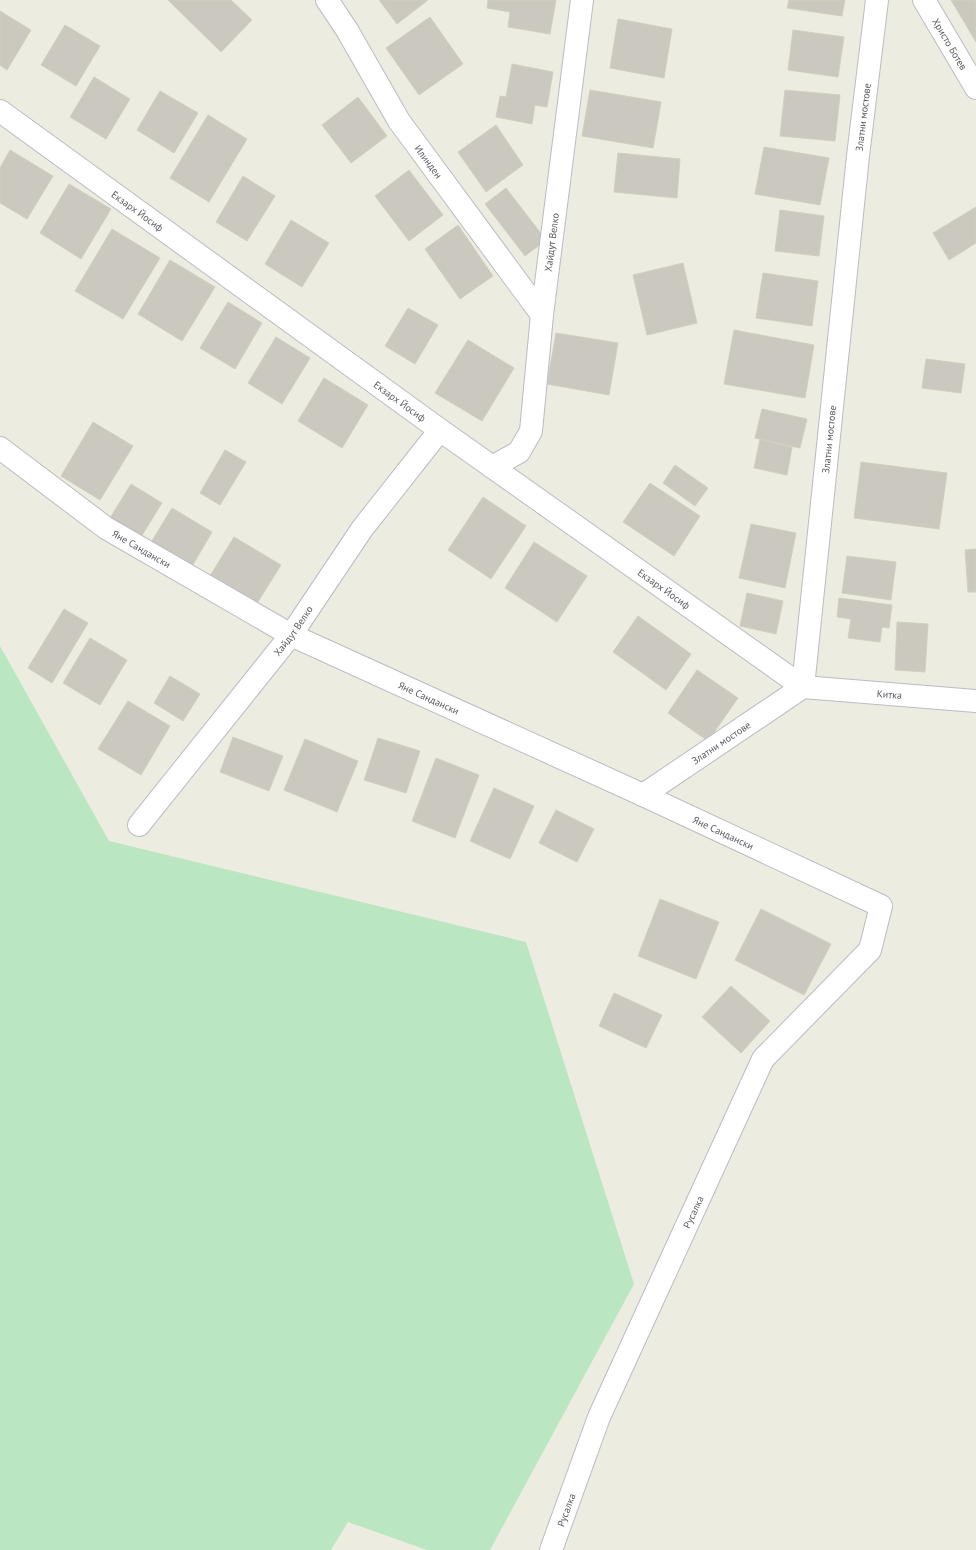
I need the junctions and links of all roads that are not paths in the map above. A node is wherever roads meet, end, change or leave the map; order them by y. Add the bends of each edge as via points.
1 (327, 0) edge
2 (582, 0) edge
3 (876, 0) edge
4 (924, 0) edge
5 (976, 88) edge
6 (0, 111) edge
7 (542, 315) junction
8 (440, 430) junction
9 (0, 448) edge
10 (492, 467) junction
11 (291, 635) junction
12 (803, 687) junction
13 (976, 701) edge
14 (643, 795) junction
15 (140, 825) dead end
16 (881, 906) joint
17 (551, 1550) edge

1 - 7 street, Илинден via 399,121
2 - 7 street, Хайдут Велко
3 - 12 street, Златни мостове
4 - 5 street, Христо Ботев
6 - 8 street, Екзарх Йосиф
7 - 10 street, Хайдут Велко via 531,431 519,452
8 - 10 street, Екзарх Йосиф
8 - 11 street, Хайдут Велко via 362,529
9 - 11 street, Яне Сандански via 106,528
10 - 12 street, Екзарх Йосиф
11 - 14 street, Яне Сандански
11 - 15 street, Хайдут Велко
12 - 13 street, Китка
12 - 14 street, Златни мостове
14 - 16 street, Яне Сандански
16 - 17 street, Русалка via 870,950 763,1059 599,1416

